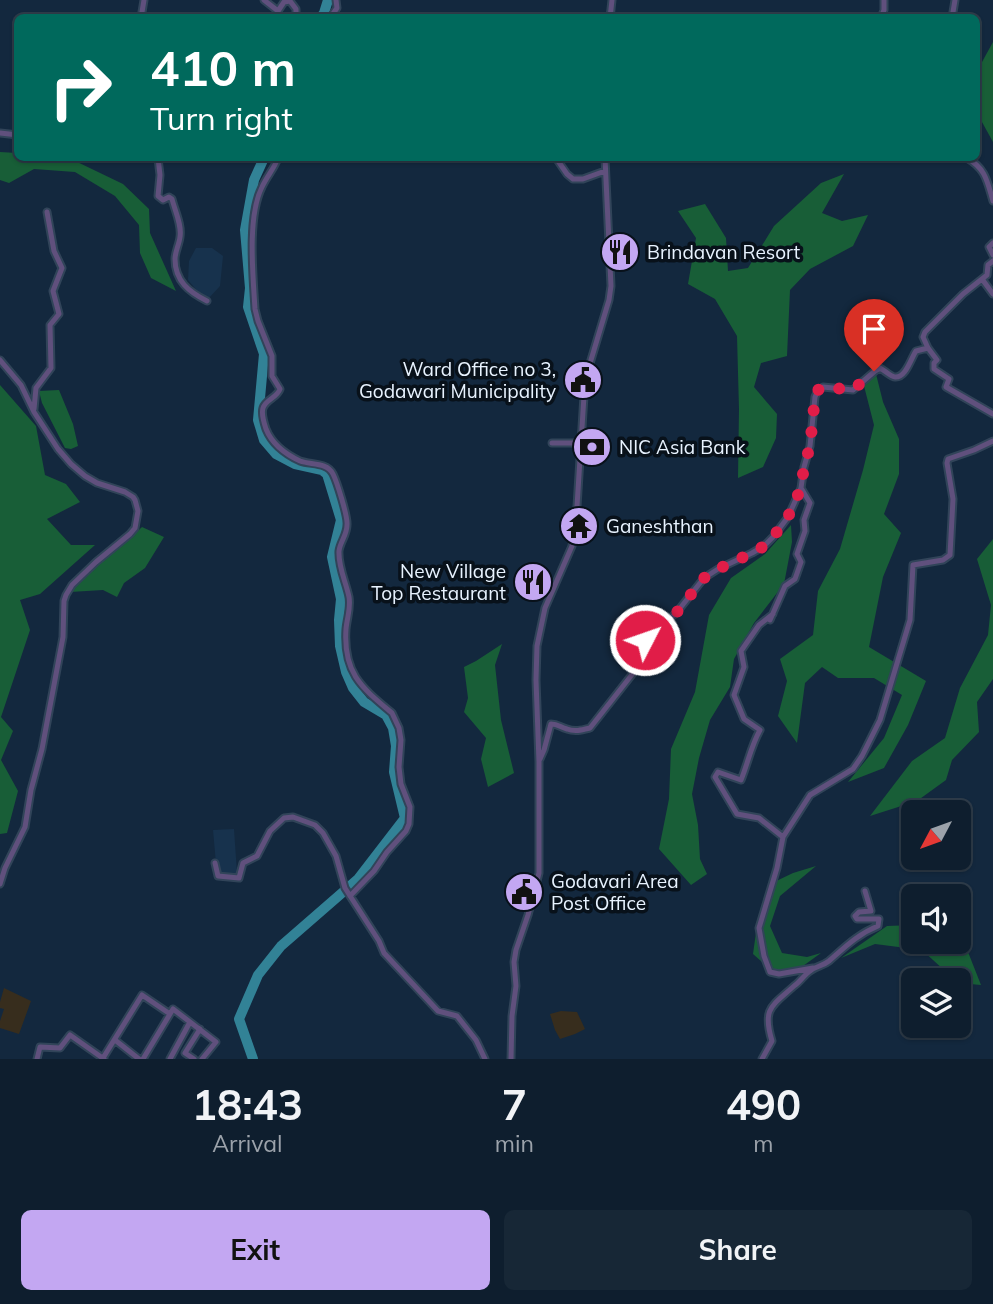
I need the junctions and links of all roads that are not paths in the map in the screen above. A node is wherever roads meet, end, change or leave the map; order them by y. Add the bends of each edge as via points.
1 (264, 0) edge
2 (296, 14) edge
3 (158, 161) edge
4 (277, 161) edge
5 (558, 161) edge
6 (605, 161) edge
7 (973, 161) edge
8 (606, 171) junction
9 (993, 201) edge
10 (47, 212) dead end
11 (993, 243) edge
12 (993, 255) edge
13 (993, 261) edge
14 (982, 279) junction
15 (993, 294) edge
16 (207, 300) dead end
17 (929, 348) junction
18 (0, 360) edge
19 (34, 412) junction
20 (993, 414) edge
21 (993, 441) edge
22 (552, 443) dead end
23 (581, 443) junction
24 (801, 488) junction
25 (773, 614) junction
26 (770, 621) dead end
27 (539, 762) junction
28 (783, 837) junction
29 (215, 863) dead end
30 (0, 884) edge
31 (865, 891) dead end
32 (350, 896) junction
33 (813, 968) junction
34 (170, 1014) junction
35 (190, 1021) junction
36 (200, 1029) junction
37 (114, 1040) junction
38 (145, 1058) edge
39 (37, 1059) edge
40 (103, 1059) edge
41 (170, 1059) edge
42 (194, 1059) edge
43 (202, 1059) edge
44 (485, 1059) edge
45 (511, 1059) edge
46 (762, 1059) edge

1 - 2 street via 278,11 290,1
3 - 16 street via 158,196 172,199 179,223 177,272 184,286
4 - 32 street via 261,188 252,223 255,309 272,356 272,376 280,389 263,408 264,425 283,451 327,467 334,475 348,523 339,552 349,604 346,649 360,685 392,713 399,728 401,784 411,816 406,831
5 - 8 street via 573,179
6 - 8 street
7 - 9 street via 985,174
8 - 23 street via 611,286 585,380
10 - 19 street via 62,268 53,291 59,314 50,326 51,368 36,388
11 - 12 street via 989,247
13 - 14 street
14 - 15 street
14 - 17 street via 925,332
17 - 20 street via 937,359 934,369 949,379 946,387
17 - 24 street via 916,351 898,377 880,368 853,390 818,390
18 - 19 street via 21,385
19 - 30 street via 71,464 97,483 132,497 138,518 130,534 66,595 63,637 25,827
21 - 28 street via 948,460 953,499 950,555 913,565 910,620 880,720 862,756 853,769 810,795
22 - 23 street
23 - 27 street via 572,546 545,608 537,646
24 - 25 street via 810,503 797,554 801,562
24 - 27 street via 788,517 764,546 704,578 677,612 645,640 638,667 590,728 577,731 551,724
25 - 26 street
25 - 28 street via 759,625 741,652 744,667 734,695 744,719 760,730 741,780 718,772 715,778 737,814 759,818
27 - 45 street via 539,873 514,962
28 - 33 street via 759,928 764,956 770,972
29 - 32 street via 218,876 239,878 243,863 257,856 270,831 284,818 293,817 323,833 337,856
31 - 33 street via 872,911 855,916 879,919 878,926 864,931 828,963
32 - 44 street via 384,953 438,1011 457,1016
33 - 46 street via 775,1002 768,1020 772,1041
34 - 35 street via 173,1009
34 - 37 street via 142,995
34 - 38 street
35 - 36 street
35 - 41 street
36 - 42 street via 185,1053
36 - 43 street via 216,1042
37 - 38 street
37 - 40 street
39 - 40 street via 40,1047 60,1048 70,1035

